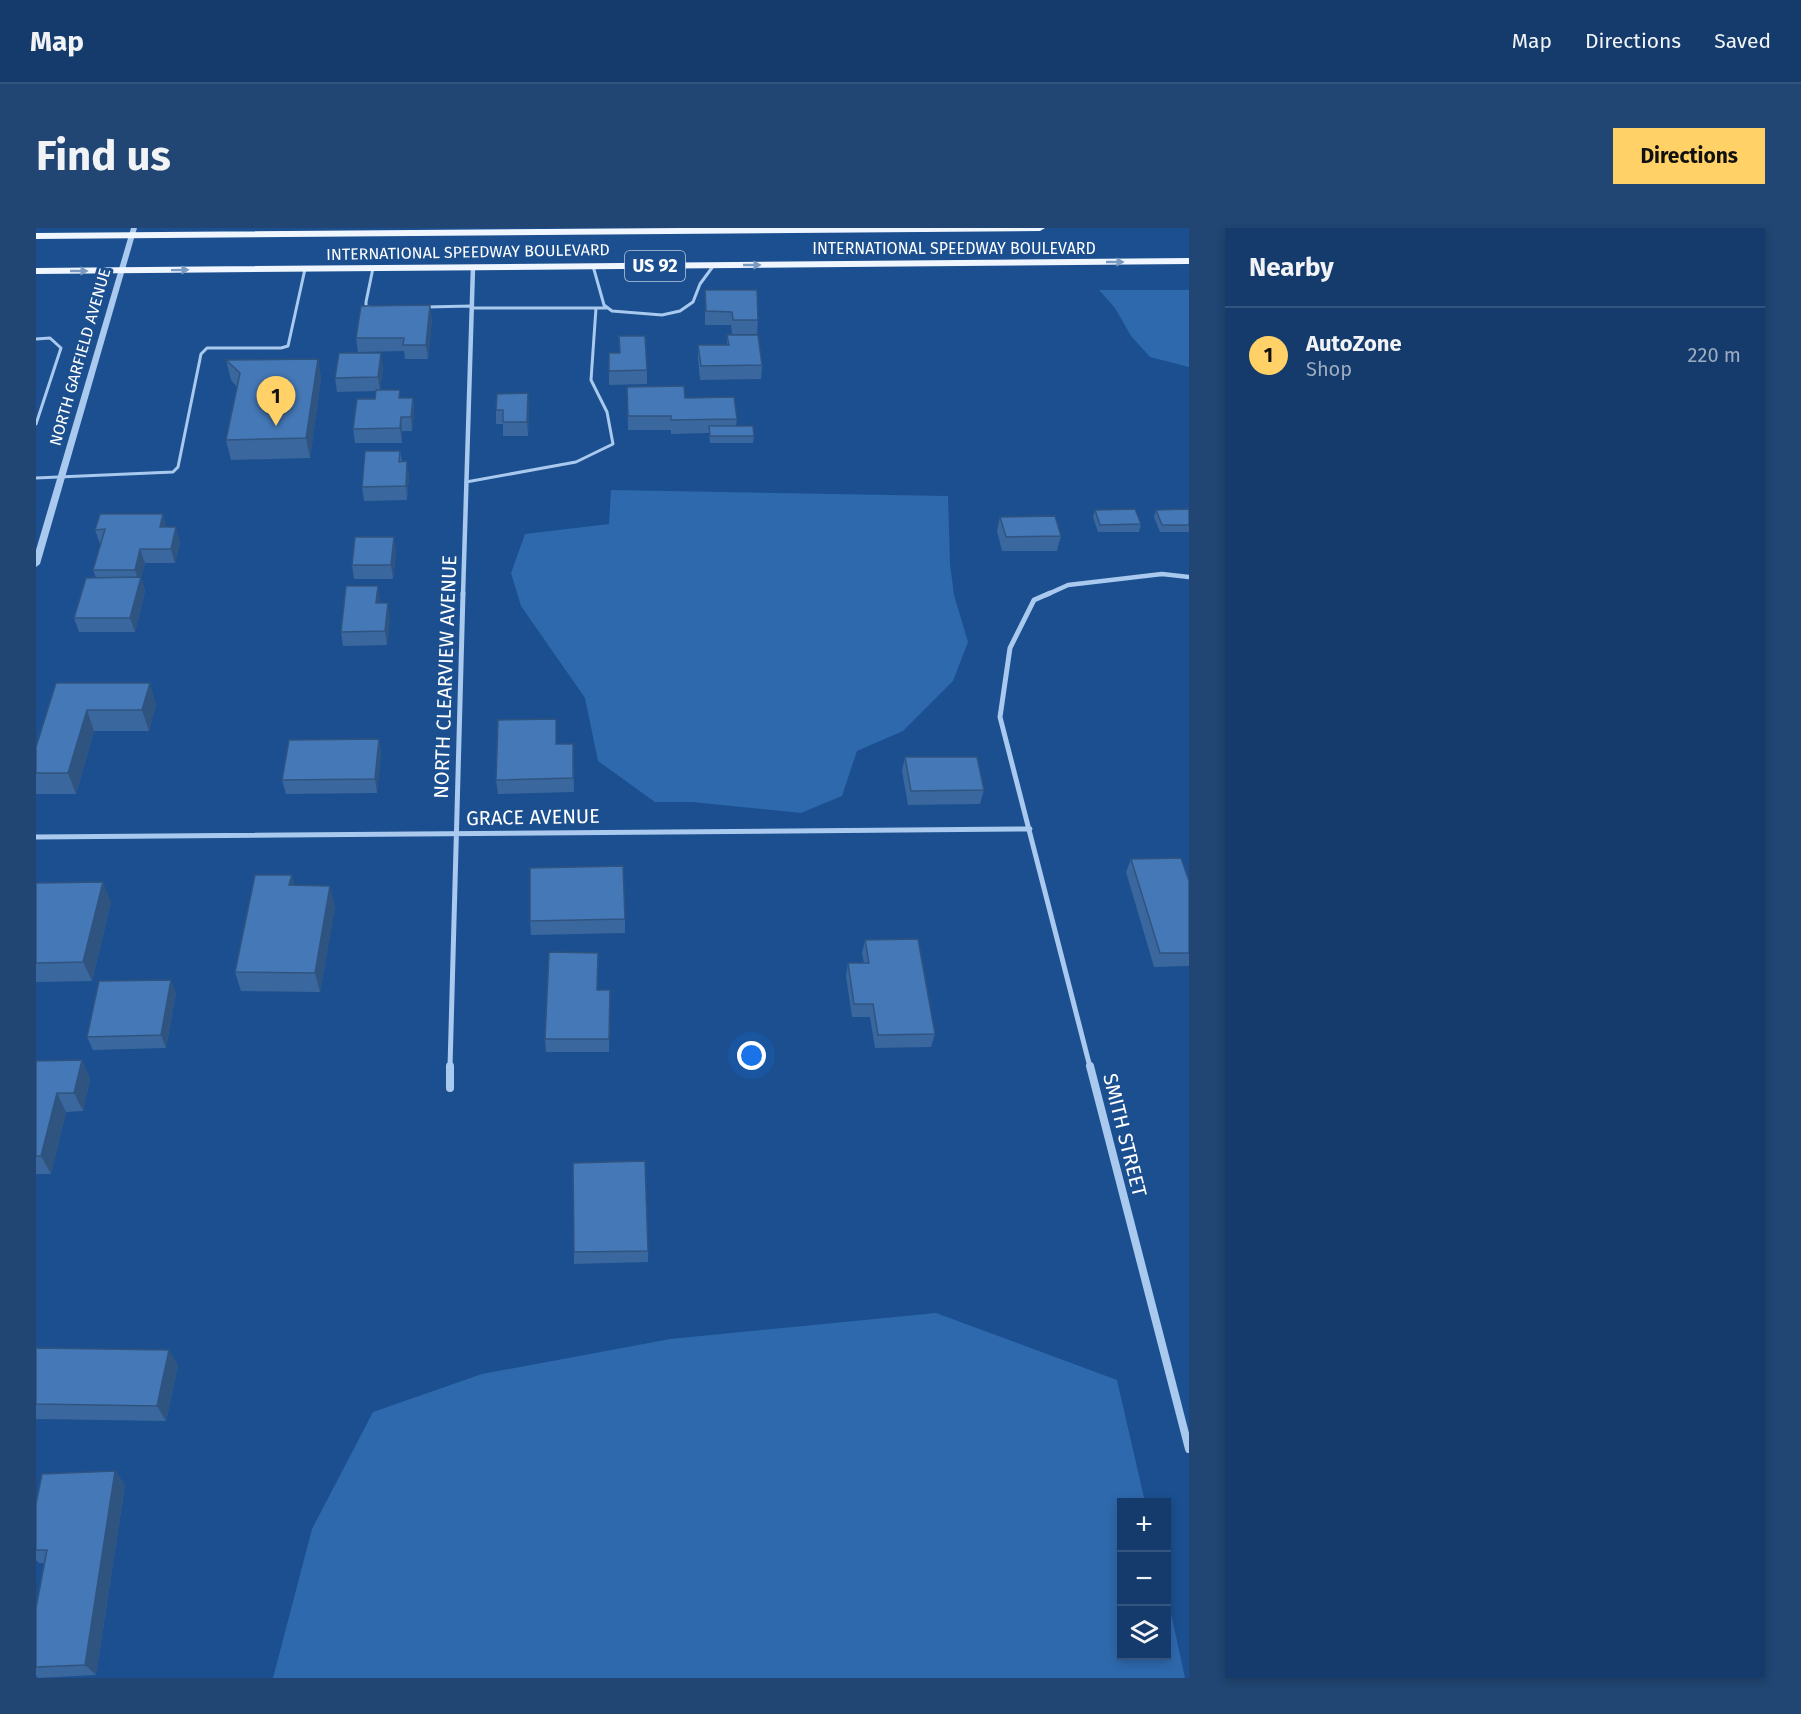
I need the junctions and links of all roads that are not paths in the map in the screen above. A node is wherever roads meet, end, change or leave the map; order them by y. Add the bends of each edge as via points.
1 (953, 228) edge
2 (1040, 228) edge
3 (693, 229) edge
4 (882, 229) edge
5 (469, 230) edge
6 (133, 232) edge
7 (36, 236) edge
8 (1189, 261) edge
9 (714, 265) junction
10 (593, 266) junction
11 (473, 267) junction
12 (372, 268) junction
13 (306, 269) junction
14 (36, 271) edge
15 (121, 271) junction
16 (424, 307) edge
17 (472, 307) junction
18 (376, 308) edge
19 (596, 308) junction
20 (608, 308) junction
21 (36, 339) edge
22 (36, 424) edge
23 (61, 477) junction
24 (36, 478) edge
25 (466, 482) junction
26 (36, 564) edge
27 (1189, 577) edge
28 (1030, 829) junction
29 (455, 834) junction
30 (36, 837) edge
31 (450, 1088) dead end
32 (1189, 1449) edge

1 - 2 main road, INTERNATIONAL SPEEDWAY BOULEVARD / US 92
1 - 4 main road, INTERNATIONAL SPEEDWAY BOULEVARD / US 92
3 - 4 main road, INTERNATIONAL SPEEDWAY BOULEVARD / US 92
3 - 5 main road, INTERNATIONAL SPEEDWAY BOULEVARD / US 92
5 - 6 main road, INTERNATIONAL SPEEDWAY BOULEVARD / US 92
6 - 7 main road, INTERNATIONAL SPEEDWAY BOULEVARD / US 92
6 - 15 street, NORTH GARFIELD AVENUE
9 -> 8 main road, INTERNATIONAL SPEEDWAY BOULEVARD / US 92
9 - 10 main road, INTERNATIONAL SPEEDWAY BOULEVARD / US 92
9 - 20 lane via 693,302 680,311 629,314
10 - 11 main road, INTERNATIONAL SPEEDWAY BOULEVARD / US 92
10 - 20 lane
11 - 12 main road, INTERNATIONAL SPEEDWAY BOULEVARD / US 92
11 - 17 street, NORTH CLEARVIEW AVENUE
12 - 13 main road, INTERNATIONAL SPEEDWAY BOULEVARD / US 92
12 - 18 lane via 366,306
15 -> 13 main road, INTERNATIONAL SPEEDWAY BOULEVARD / US 92
13 - 23 lane via 288,346 207,348 201,354 178,467 173,472
14 -> 15 main road, INTERNATIONAL SPEEDWAY BOULEVARD / US 92
15 - 23 street, NORTH GARFIELD AVENUE
16 - 17 lane
17 - 19 lane
17 - 25 street, NORTH CLEARVIEW AVENUE
19 - 20 lane
19 - 25 lane via 591,380 607,412 613,444 576,462
21 - 22 lane via 50,338 61,348
23 - 24 lane
23 - 26 street, NORTH GARFIELD AVENUE
25 - 29 street, NORTH CLEARVIEW AVENUE
27 - 28 street, SMITH STREET via 1162,574 1068,585 1034,600 1010,648 1000,717
28 - 29 street, GRACE AVENUE
28 - 32 street, SMITH STREET
29 - 30 street, GRACE AVENUE
29 - 31 street, NORTH CLEARVIEW AVENUE

